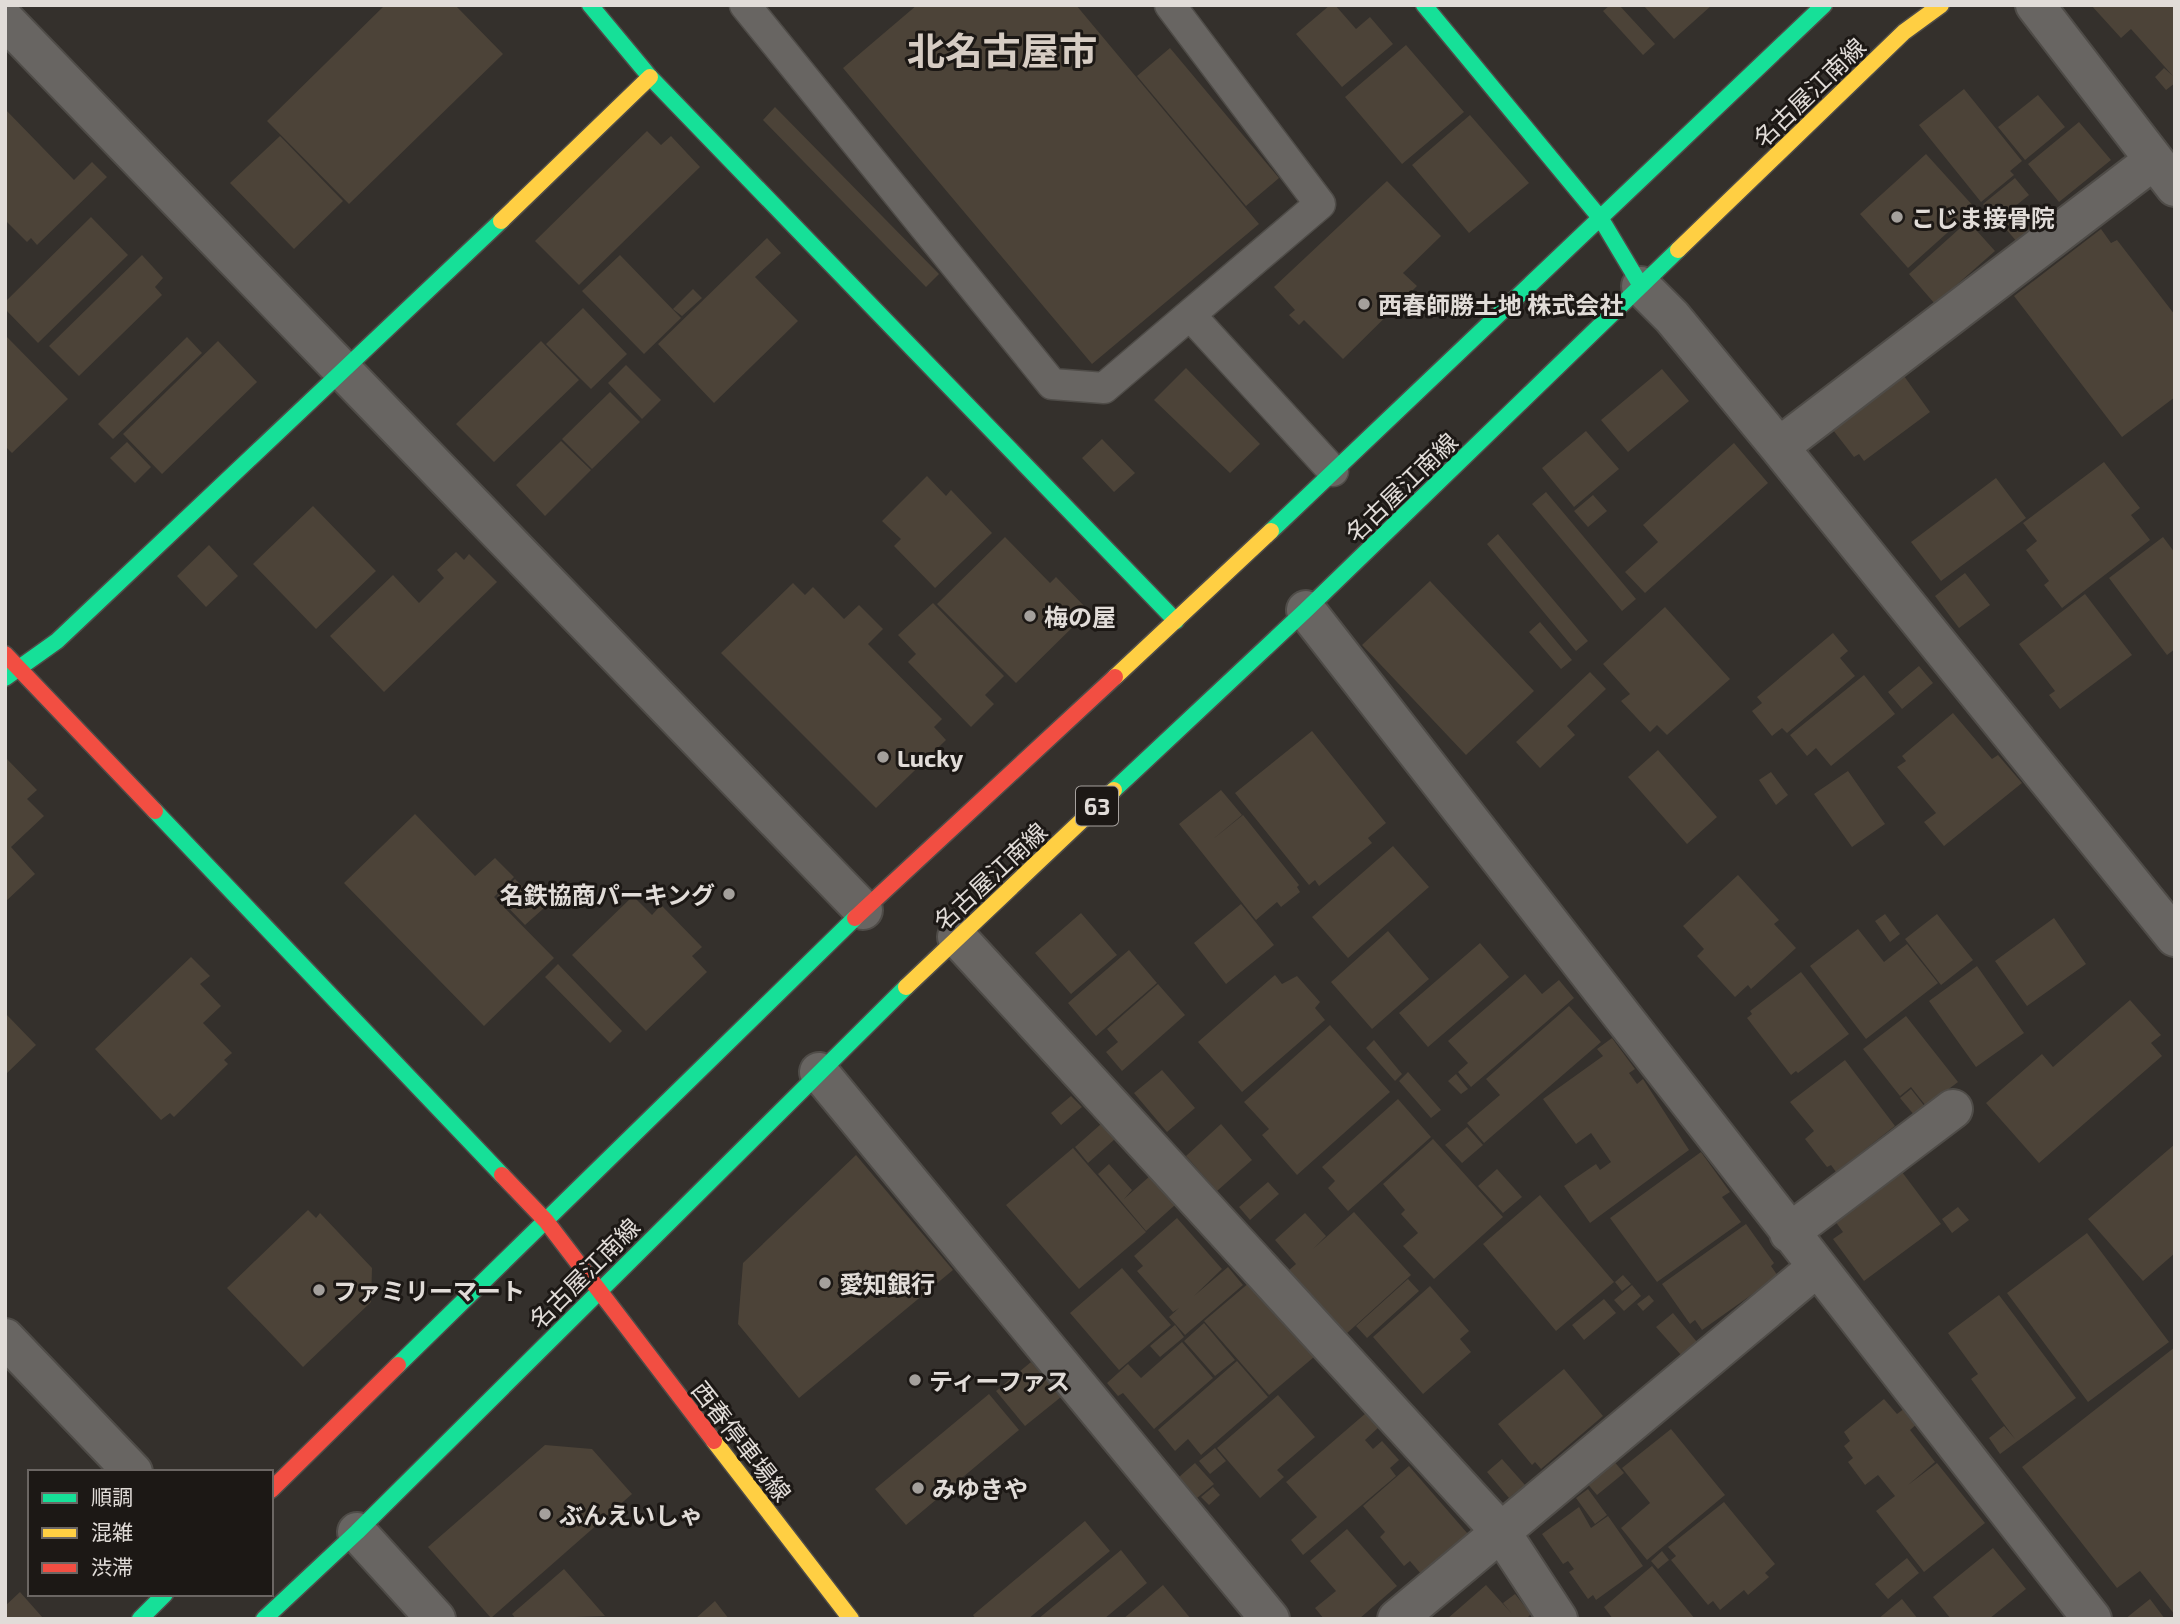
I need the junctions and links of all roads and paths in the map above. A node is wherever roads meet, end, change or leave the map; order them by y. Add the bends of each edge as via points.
1 (590, 5) edge
2 (745, 5) edge
3 (1170, 5) edge
4 (1424, 5) edge
5 (1824, 5) edge
6 (1941, 5) edge
7 (2035, 5) edge
8 (5, 20) edge
9 (650, 77) junction
10 (2164, 173) edge
11 (1601, 219) junction
12 (1642, 286) junction
13 (1190, 315) junction
14 (343, 373) junction
15 (1779, 447) junction
16 (1333, 471) junction
17 (1307, 610) junction
18 (1176, 621) junction
19 (5, 654) edge
20 (17, 666) junction
21 (5, 678) edge
22 (863, 910) junction
23 (957, 937) junction
24 (2175, 937) edge
25 (819, 1072) junction
26 (1953, 1109) dead end
27 (546, 1221) junction
28 (1789, 1233) junction
29 (1816, 1268) junction
30 (598, 1290) junction
31 (5, 1338) edge
32 (131, 1470) edge
33 (273, 1488) edge
34 (358, 1532) junction
35 (1501, 1532) junction
36 (163, 1596) edge
37 (140, 1619) edge
38 (264, 1619) edge
39 (436, 1619) edge
40 (851, 1619) edge
41 (1270, 1619) edge
42 (1397, 1619) edge
43 (1558, 1619) edge
44 (2092, 1619) edge

1 - 9 main road
2 - 13 lane via 1052,384 1104,388
3 - 13 lane via 1320,204
4 - 11 main road
5 - 11 main road
6 - 12 main road, 名古屋江南線 / 63 via 1904,32
7 - 10 street
8 - 14 street
9 - 14 main road
9 - 18 main road
10 - 15 street
11 - 12 main road
11 - 16 main road
12 - 15 street
12 - 17 main road, 名古屋江南線 / 63
13 - 16 lane
14 - 20 main road via 57,640
14 - 22 street
15 - 24 street
16 - 18 main road
17 - 23 main road, 名古屋江南線 / 63
17 - 28 street
18 - 22 main road
19 - 20 main road, 西春停車場線
20 - 21 main road
20 - 27 main road, 西春停車場線
22 - 27 main road
23 - 25 main road, 名古屋江南線 / 63
23 - 35 street
25 - 30 main road, 名古屋江南線 / 63
25 - 41 street
26 - 28 street
27 - 30 main road, 西春停車場線
27 - 33 main road
28 - 29 street
29 - 35 street
29 - 44 street
30 - 34 main road, 名古屋江南線 / 63
30 - 40 main road, 西春停車場線
31 - 32 street
34 - 38 main road, 名古屋江南線 / 63
34 - 39 street
35 - 42 street
35 - 43 street
36 - 37 main road

